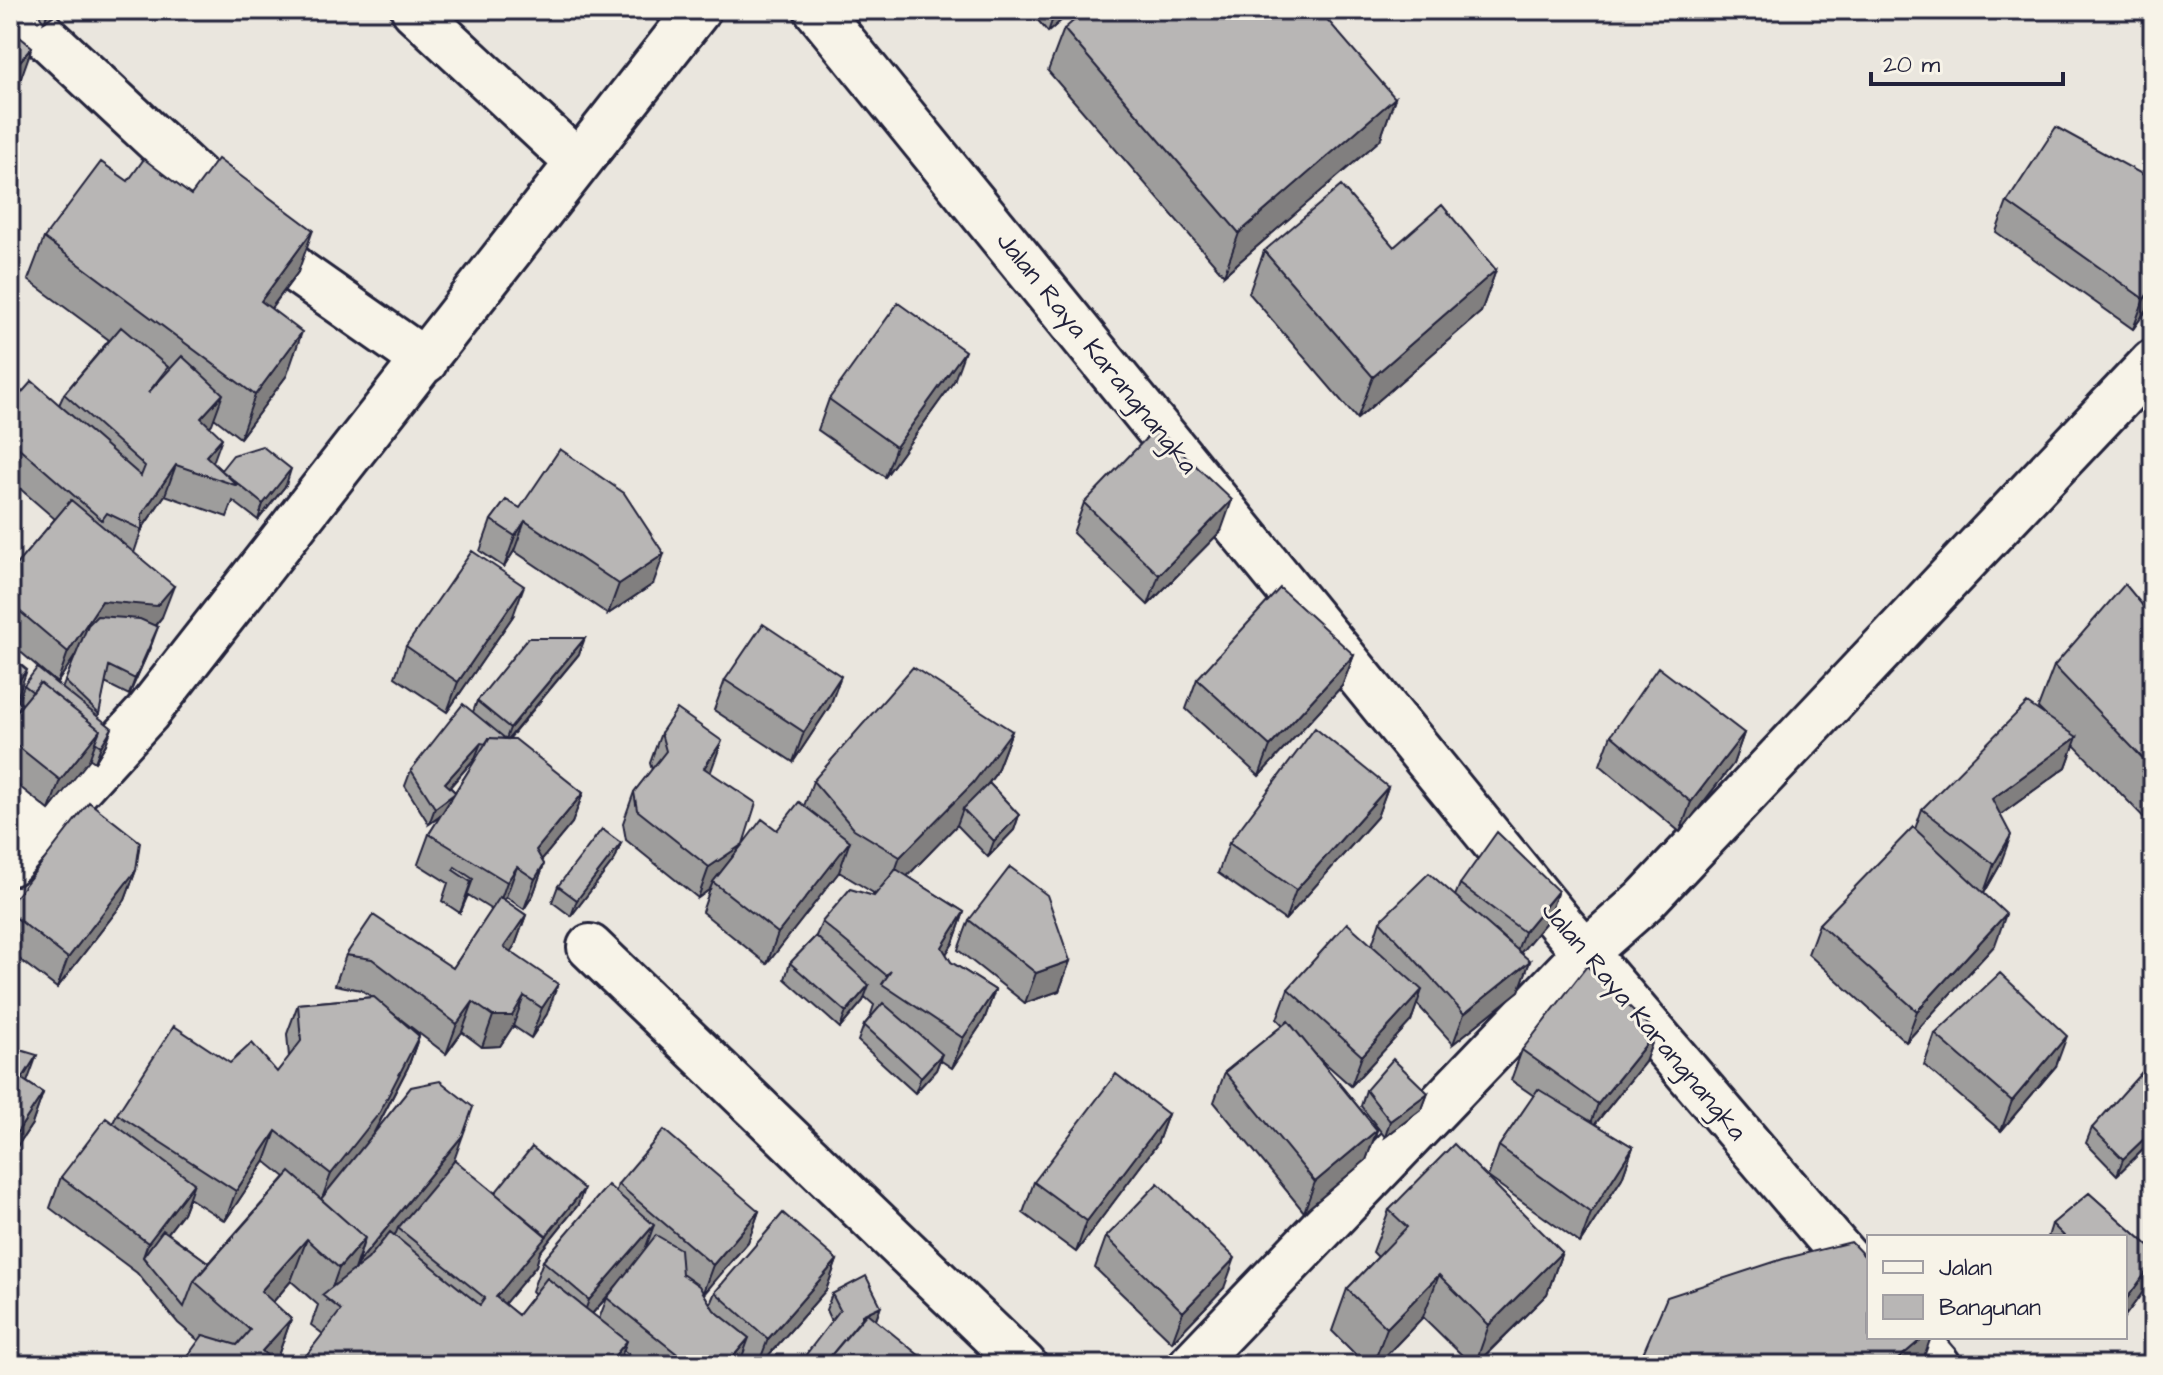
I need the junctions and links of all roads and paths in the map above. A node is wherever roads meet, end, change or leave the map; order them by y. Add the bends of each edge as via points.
1 (17, 10) edge
2 (414, 10) edge
3 (698, 10) edge
4 (817, 10) edge
5 (577, 162) junction
6 (425, 361) junction
7 (2153, 362) edge
8 (10, 789) edge
9 (49, 820) junction
10 (10, 863) edge
11 (590, 947) dead end
12 (1585, 953) junction
13 (1867, 1283) edge
14 (1916, 1339) edge
15 (1024, 1365) edge
16 (1191, 1365) edge
17 (1938, 1365) edge

1 - 6 street via 298,272
2 - 5 street
3 - 5 street
4 - 12 street, Jalan Raya Karangnangka
5 - 6 street
6 - 9 street via 147,713
7 - 12 street via 1644,901
8 - 9 street
9 - 10 street
11 - 15 street
12 - 13 street, Jalan Raya Karangnangka
12 - 16 street
14 - 17 street

